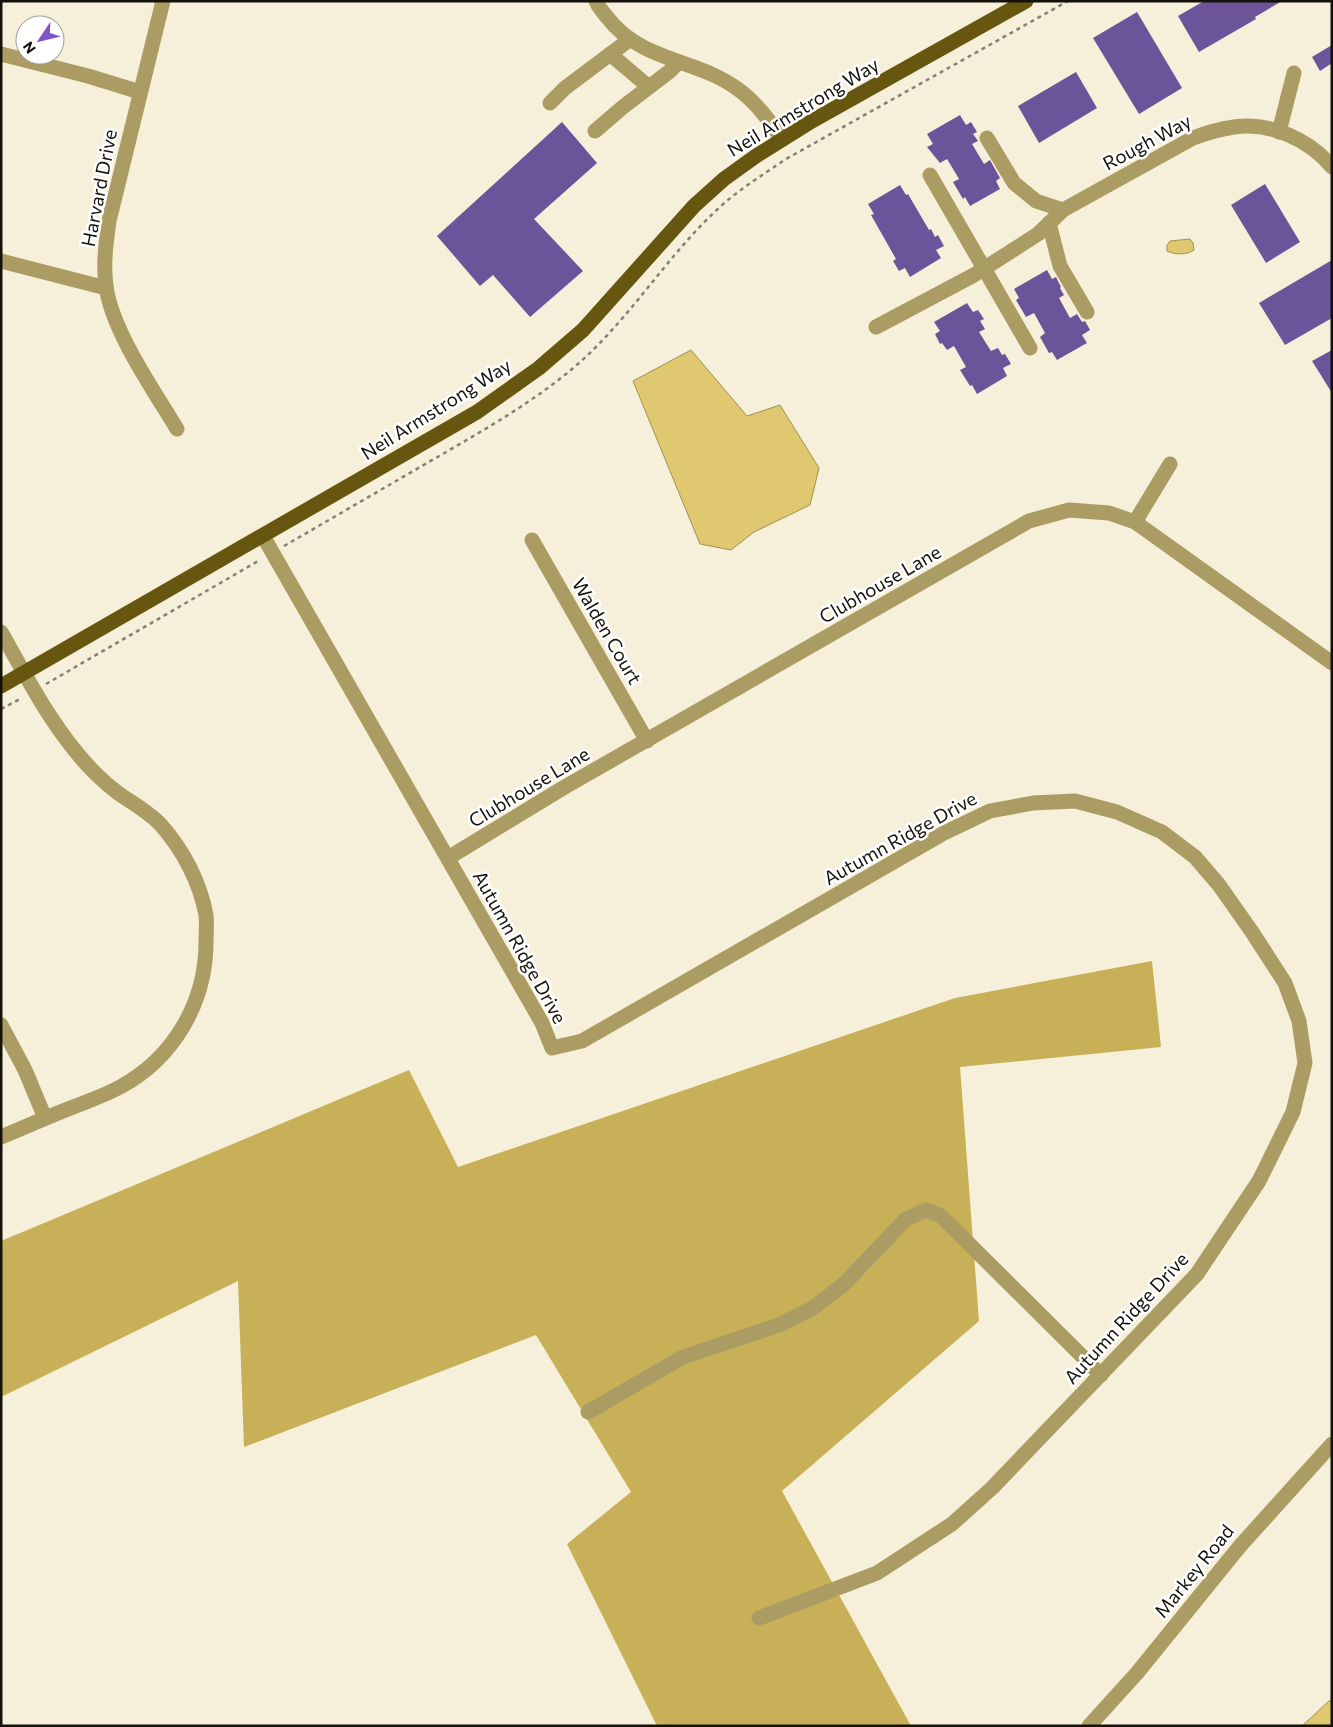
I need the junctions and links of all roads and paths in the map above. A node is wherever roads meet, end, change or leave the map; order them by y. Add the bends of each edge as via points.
1 (163, 1) edge
2 (596, 1) edge
3 (1026, 1) edge
4 (629, 40) junction
5 (1, 54) edge
6 (610, 54) junction
7 (679, 62) junction
8 (1294, 73) dead end
9 (649, 87) junction
10 (140, 92) junction
11 (550, 103) dead end
12 (595, 131) dead end
13 (1279, 132) junction
14 (987, 138) dead end
15 (782, 139) junction
16 (1332, 166) edge
17 (930, 175) dead end
18 (1063, 210) junction
19 (1049, 223) junction
20 (1, 261) edge
21 (984, 269) junction
22 (106, 288) junction
23 (1088, 312) dead end
24 (876, 327) dead end
25 (1030, 348) dead end
26 (177, 429) dead end
27 (1170, 464) dead end
28 (1134, 522) junction
29 (263, 536) junction
30 (532, 540) dead end
31 (1, 632) edge
32 (1332, 663) edge
33 (24, 673) junction
34 (1, 686) edge
35 (647, 742) junction
36 (448, 858) junction
37 (1, 1025) edge
38 (45, 1118) junction
39 (1, 1137) edge
40 (1101, 1375) junction
41 (588, 1412) dead end
42 (1332, 1444) edge
43 (759, 1618) dead end
44 (1089, 1726) edge

1 - 10 street, Harvard Drive
2 - 4 street via 615,28
3 - 15 main road, Neil Armstrong Way
4 - 6 street
4 - 7 street
5 - 10 street
6 - 9 street
6 - 11 street
7 - 9 street
7 - 15 street via 739,90 764,114
8 - 13 street
9 - 12 street
10 - 22 street, Harvard Drive via 109,221 105,252
13 - 16 street, Rough Way via 1309,146
13 - 18 street, Rough Way via 1269,128 1236,126 1200,136
14 - 18 street via 1014,183 1036,201
15 - 29 main road, Neil Armstrong Way via 732,173 694,206 583,330 539,368 477,412
17 - 21 street
18 - 19 street, Rough Way
19 - 21 street, Rough Way via 1038,234
19 - 23 street via 1060,266
20 - 22 street
21 - 24 street, Rough Way
21 - 25 street
22 - 26 street, Harvard Drive via 125,340
27 - 28 street
28 - 32 street, Clubhouse Lane
28 - 35 street, Clubhouse Lane via 1108,513 1069,510 1029,521
29 - 33 main road, Neil Armstrong Way
29 - 36 street, Autumn Ridge Drive
30 - 35 street, Walden Court
31 - 33 street
33 - 34 main road, Neil Armstrong Way
33 - 38 street via 62,735 95,773 160,824 194,874 206,917 206,957 200,990 186,1022 171,1045 158,1059 120,1087
35 - 36 street, Clubhouse Lane via 563,788
36 - 40 street, Autumn Ridge Drive via 542,1023 552,1048 582,1041 944,833 990,811 1033,803 1076,801 1116,812 1162,832 1195,857 1219,885 1285,984 1299,1021 1305,1063 1293,1112 1260,1181 1197,1274
37 - 38 street
38 - 39 street
40 - 41 street via 941,1216 926,1210 906,1219 844,1284 813,1308 779,1325 683,1357
40 - 43 street, Autumn Ridge Drive via 992,1488 952,1524 877,1573
42 - 44 street, Markey Road via 1240,1546 1137,1673

